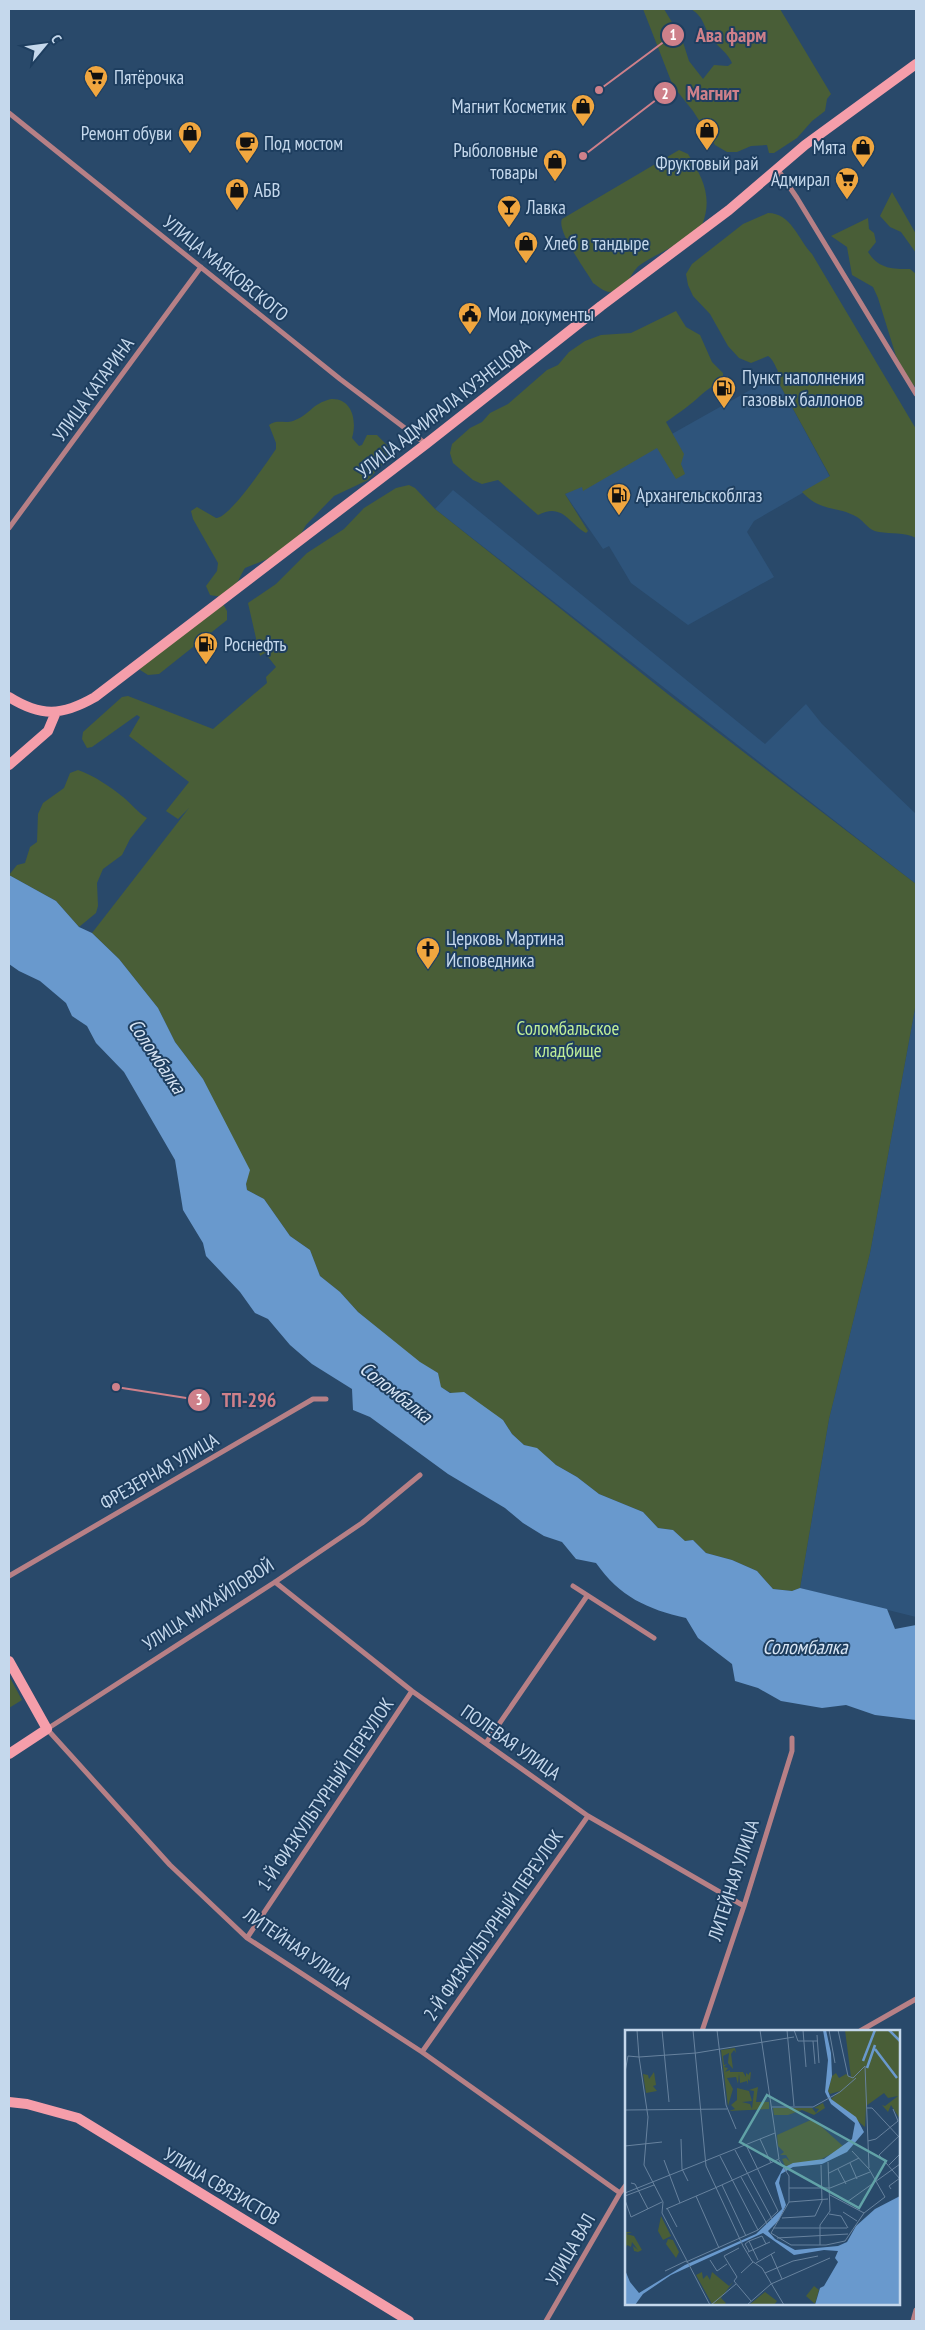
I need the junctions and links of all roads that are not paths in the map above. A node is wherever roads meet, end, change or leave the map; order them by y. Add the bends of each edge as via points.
1 (916, 64) edge
2 (9, 113) edge
3 (778, 170) junction
4 (201, 267) junction
5 (916, 394) edge
6 (426, 444) junction
7 (9, 528) edge
8 (9, 697) edge
9 (56, 712) junction
10 (9, 765) edge
11 (326, 1399) dead end
12 (420, 1475) dead end
13 (9, 1576) edge
14 (275, 1582) junction
15 (573, 1586) dead end
16 (587, 1596) junction
17 (654, 1638) dead end
18 (9, 1661) edge
19 (412, 1691) junction
20 (47, 1729) junction
21 (792, 1738) dead end
22 (486, 1742) junction
23 (9, 1754) edge
24 (588, 1816) junction
25 (744, 1906) junction
26 (247, 1938) junction
27 (916, 1999) edge
28 (702, 2030) edge
29 (862, 2030) edge
30 (422, 2052) junction
31 (9, 2102) edge
32 (625, 2187) edge
33 (620, 2193) junction
34 (916, 2310) edge
35 (409, 2321) edge
36 (546, 2321) edge
37 (913, 2321) edge

1 - 3 main road, УЛИЦА АДМИРАЛА КУЗНЕЦОВА via 805,145
2 - 4 street, УЛИЦА МАЯКОВСКОГО
3 - 5 street
3 - 6 main road, УЛИЦА АДМИРАЛА КУЗНЕЦОВА
4 - 6 street, УЛИЦА МАЯКОВСКОГО
4 - 7 street, УЛИЦА КАТАРИНА
6 - 9 main road, УЛИЦА АДМИРАЛА КУЗНЕЦОВА via 94,698 69,710
8 - 9 main road via 30,708
9 - 10 main road via 48,731
11 - 13 street, ФРЕЗЕРНАЯ УЛИЦА via 313,1399
12 - 14 street, УЛИЦА МИХАЙЛОВОЙ via 362,1523
14 - 19 street, ПОЛЕВАЯ УЛИЦА
14 - 20 street, УЛИЦА МИХАЙЛОВОЙ
15 - 16 street
16 - 17 street
16 - 22 street
18 - 20 main road, ЛИТЕЙНАЯ УЛИЦА
19 - 22 street, ПОЛЕВАЯ УЛИЦА
19 - 26 street, 1-Й ФИЗКУЛЬТУРНЫЙ ПЕРЕУЛОК
20 - 23 main road, УЛИЦА МИХАЙЛОВОЙ
20 - 26 street, ЛИТЕЙНАЯ УЛИЦА via 170,1865
21 - 25 street, ЛИТЕЙНАЯ УЛИЦА via 792,1751
22 - 24 street, ПОЛЕВАЯ УЛИЦА
24 - 25 street, ПОЛЕВАЯ УЛИЦА
24 - 30 street, 2-Й ФИЗКУЛЬТУРНЫЙ ПЕРЕУЛОК
25 - 28 street, ЛИТЕЙНАЯ УЛИЦА
26 - 30 street, ЛИТЕЙНАЯ УЛИЦА
27 - 29 street
30 - 33 street, ЛИТЕЙНАЯ УЛИЦА
31 - 35 main road, УЛИЦА СВЯЗИСТОВ via 78,2118
32 - 33 street
33 - 36 street, УЛИЦА ВАЛ
34 - 37 street

